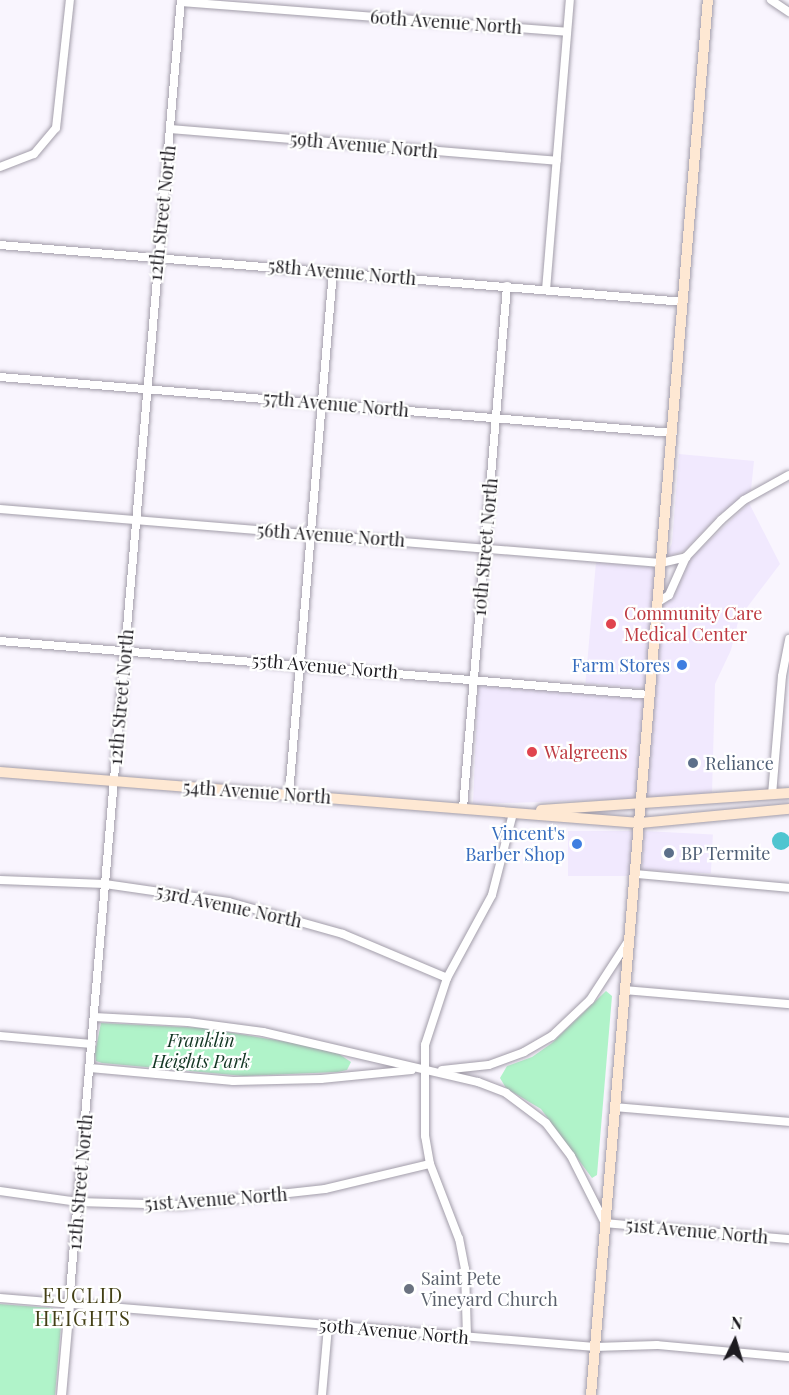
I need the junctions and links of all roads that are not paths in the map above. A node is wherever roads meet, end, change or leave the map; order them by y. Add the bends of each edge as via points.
1 (70, 0) edge
2 (570, 0) edge
3 (708, 0) edge
4 (771, 0) edge
5 (181, 1) edge
6 (789, 12) edge
7 (567, 32) junction
8 (170, 129) junction
9 (557, 161) junction
10 (0, 167) edge
11 (0, 245) edge
12 (157, 257) junction
13 (333, 271) junction
14 (507, 286) junction
15 (546, 290) junction
16 (684, 302) junction
17 (0, 377) edge
18 (147, 388) junction
19 (322, 403) junction
20 (497, 418) junction
21 (673, 433) junction
22 (789, 475) edge
23 (0, 509) edge
24 (136, 521) junction
25 (310, 532) junction
26 (485, 547) junction
27 (686, 556) junction
28 (661, 563) junction
29 (658, 602) junction
30 (789, 639) edge
31 (0, 641) edge
32 (125, 650) junction
33 (300, 663) junction
34 (474, 678) junction
35 (650, 695) junction
36 (0, 772) edge
37 (113, 781) junction
38 (789, 793) edge
39 (289, 794) junction
40 (772, 795) junction
41 (641, 804) junction
42 (463, 808) junction
43 (789, 809) edge
44 (513, 813) junction
45 (640, 823) junction
46 (636, 874) junction
47 (0, 880) edge
48 (105, 884) junction
49 (789, 888) edge
50 (630, 939) junction
51 (447, 978) junction
52 (625, 990) junction
53 (789, 1004) edge
54 (94, 1017) junction
55 (0, 1036) edge
56 (92, 1044) junction
57 (90, 1068) junction
58 (424, 1070) junction
59 (615, 1107) junction
60 (789, 1122) edge
61 (430, 1164) junction
62 (0, 1191) edge
63 (78, 1202) junction
64 (605, 1223) junction
65 (789, 1239) edge
66 (0, 1298) edge
67 (69, 1304) junction
68 (328, 1326) junction
69 (467, 1337) junction
70 (595, 1347) junction
71 (789, 1357) edge
72 (61, 1395) edge
73 (322, 1395) edge
74 (591, 1395) edge

1 - 10 street via 56,128 34,154
2 - 7 street
3 - 16 main road
4 - 6 street
5 - 7 street, 60th Avenue North
5 - 8 street, 12th Street North
7 - 9 street
8 - 9 street, 59th Avenue North
8 - 12 street, 12th Street North
9 - 15 street
11 - 12 street, 58th Avenue North
12 - 13 street, 58th Avenue North
12 - 18 street, 12th Street North
13 - 14 street, 58th Avenue North
13 - 19 street
14 - 15 street, 58th Avenue North
14 - 20 street, 10th Street North
15 - 16 street, 58th Avenue North
16 - 21 main road
17 - 18 street, 57th Avenue North
18 - 19 street, 57th Avenue North
18 - 24 street, 12th Street North
19 - 20 street, 57th Avenue North
19 - 25 street
20 - 21 street, 57th Avenue North
20 - 26 street, 10th Street North
21 - 28 main road
22 - 27 street via 744,500
23 - 24 street, 56th Avenue North
24 - 25 street, 56th Avenue North
24 - 32 street, 12th Street North
25 - 26 street, 56th Avenue North
25 - 33 street
26 - 28 street, 56th Avenue North
26 - 34 street, 10th Street North
27 - 28 street
27 - 29 street via 669,595
28 - 29 main road
29 - 35 main road
30 - 40 street
31 - 32 street, 55th Avenue North
32 - 33 street, 55th Avenue North
32 - 37 street, 12th Street North
33 - 34 street, 55th Avenue North
33 - 39 street
34 - 35 street, 55th Avenue North
34 - 42 street, 10th Street North
35 - 41 main road
36 - 37 main road, 54th Avenue North
37 - 39 main road, 54th Avenue North
37 - 48 street, 12th Street North
38 - 40 main road, 54th Avenue North
39 - 42 main road, 54th Avenue North
40 - 41 main road, 54th Avenue North
41 - 44 main road, 54th Avenue North via 598,804
41 - 45 main road
42 - 44 main road, 54th Avenue North
43 - 45 main road, 54th Avenue North
44 - 45 main road, 54th Avenue North
44 - 51 street via 492,895
45 - 46 main road
46 - 49 street
46 - 50 main road
47 - 48 street, 53rd Avenue North
48 - 51 street, 53rd Avenue North via 184,893 296,919 375,945
48 - 54 street, 12th Street North
50 - 52 main road
50 - 58 street via 590,1000 552,1036 489,1065
51 - 58 street via 434,1010
52 - 53 street
52 - 59 main road
54 - 56 street, 12th Street North
54 - 58 street, 51st Avenue North via 228,1026 313,1041
55 - 56 street
56 - 57 street, 12th Street North
57 - 58 street via 242,1081
57 - 63 street, 12th Street North
58 - 61 street via 422,1101
58 - 64 street, 51st Avenue North via 491,1086 532,1111 571,1156
59 - 60 street
59 - 64 main road
61 - 63 street, 51st Avenue North via 325,1190 244,1199 146,1205
61 - 69 street via 463,1259
62 - 63 street, 51st Avenue North
63 - 67 street, 12th Street North
64 - 65 street, 51st Avenue North
64 - 70 main road
66 - 67 street, 50th Avenue North
67 - 68 street, 50th Avenue North
67 - 72 street, 12th Street North
68 - 69 street, 50th Avenue North
68 - 73 street
69 - 70 street, 50th Avenue North
70 - 71 street, 50th Avenue North via 657,1345
70 - 74 main road

